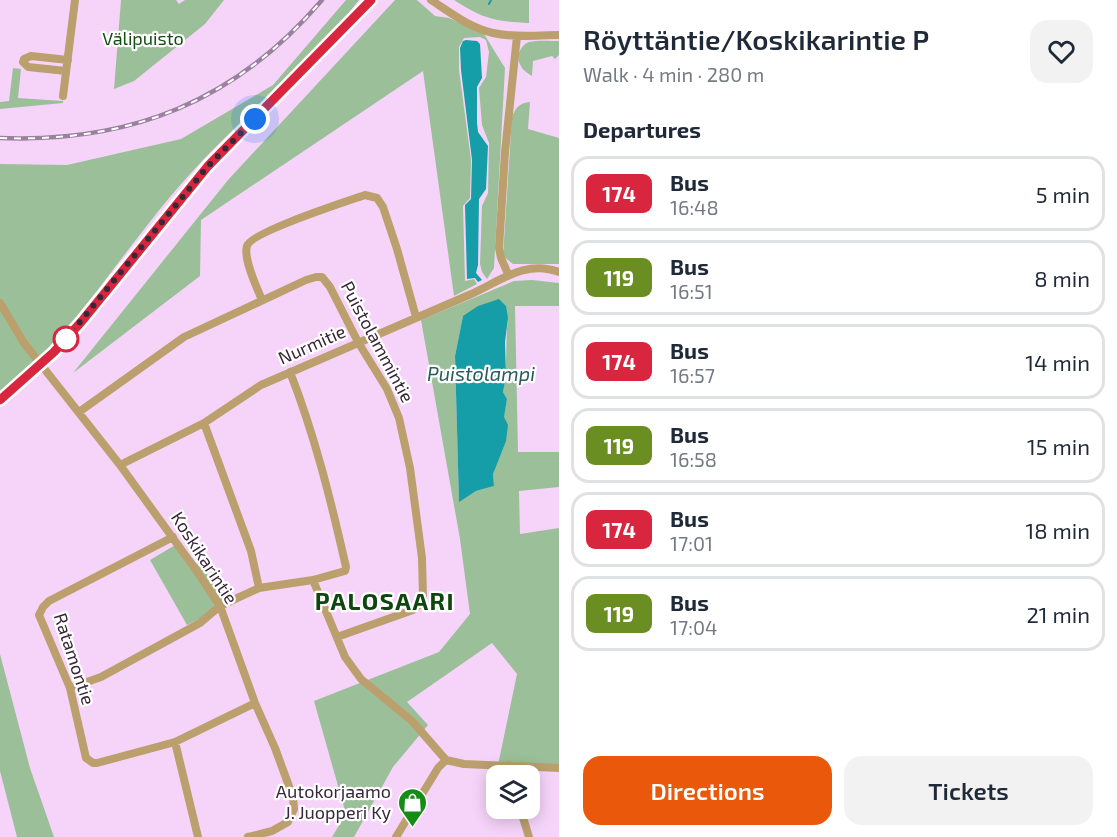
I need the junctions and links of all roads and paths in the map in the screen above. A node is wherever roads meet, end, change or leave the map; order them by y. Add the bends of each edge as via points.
1 (75, 0) edge
2 (371, 0) edge
3 (431, 0) edge
4 (559, 34) edge
5 (517, 36) junction
6 (68, 60) junction
7 (66, 71) junction
8 (63, 96) dead end
9 (559, 272) edge
10 (508, 274) junction
11 (262, 300) junction
12 (0, 303) edge
13 (416, 317) junction
14 (358, 342) junction
15 (40, 365) junction
16 (290, 372) junction
17 (0, 400) edge
18 (79, 412) junction
19 (204, 423) junction
20 (120, 465) junction
21 (173, 537) junction
22 (313, 580) junction
23 (259, 588) junction
24 (220, 606) junction
25 (336, 637) junction
26 (70, 688) junction
27 (255, 703) junction
28 (175, 742) junction
29 (446, 759) junction
30 (509, 765) edge
31 (540, 767) edge
32 (559, 768) edge
33 (523, 819) edge
34 (198, 837) edge
35 (248, 837) edge
36 (396, 837) edge
37 (529, 837) edge

1 - 6 street
2 - 15 street via 208,166 82,321
3 - 5 street via 466,23
4 - 5 street
5 - 10 street via 499,248
6 - 7 street
6 - 7 street via 31,56 23,62 28,67
7 - 8 street
9 - 10 street, Nurmitie via 533,267
10 - 13 street, Nurmitie via 492,285
11 - 13 street via 248,259 248,243 311,213 365,195 377,198 383,207
11 - 14 street, Puistolammintie via 306,280 322,278
11 - 18 street, Puistolammintie via 184,337
12 - 15 street, Koskikarintie
13 - 14 street, Nurmitie
14 - 16 street, Nurmitie
14 - 25 street, Puistolammintie via 387,389 399,418 410,468 423,597 413,610
15 - 17 street
15 - 18 street, Koskikarintie
16 - 19 street, Nurmitie via 261,385
16 - 22 street via 329,490 346,567 345,571
18 - 20 street, Koskikarintie
19 - 20 street, Nurmitie
19 - 23 street via 251,551
20 - 21 street, Koskikarintie
21 - 24 street, Koskikarintie
21 - 26 street, Ratamontie via 43,607 39,615
22 - 23 street
22 - 25 street
23 - 24 street
24 - 26 street via 200,623 111,672
24 - 27 street, Koskikarintie
25 - 29 street via 361,679 412,722
26 - 28 street, Ratamontie via 89,761
27 - 28 street, Ratamontie
27 - 35 street, Koskikarintie via 283,767 294,809 283,826
28 - 34 street
29 - 30 street via 464,764
29 - 36 street
31 - 32 street
33 - 37 street

